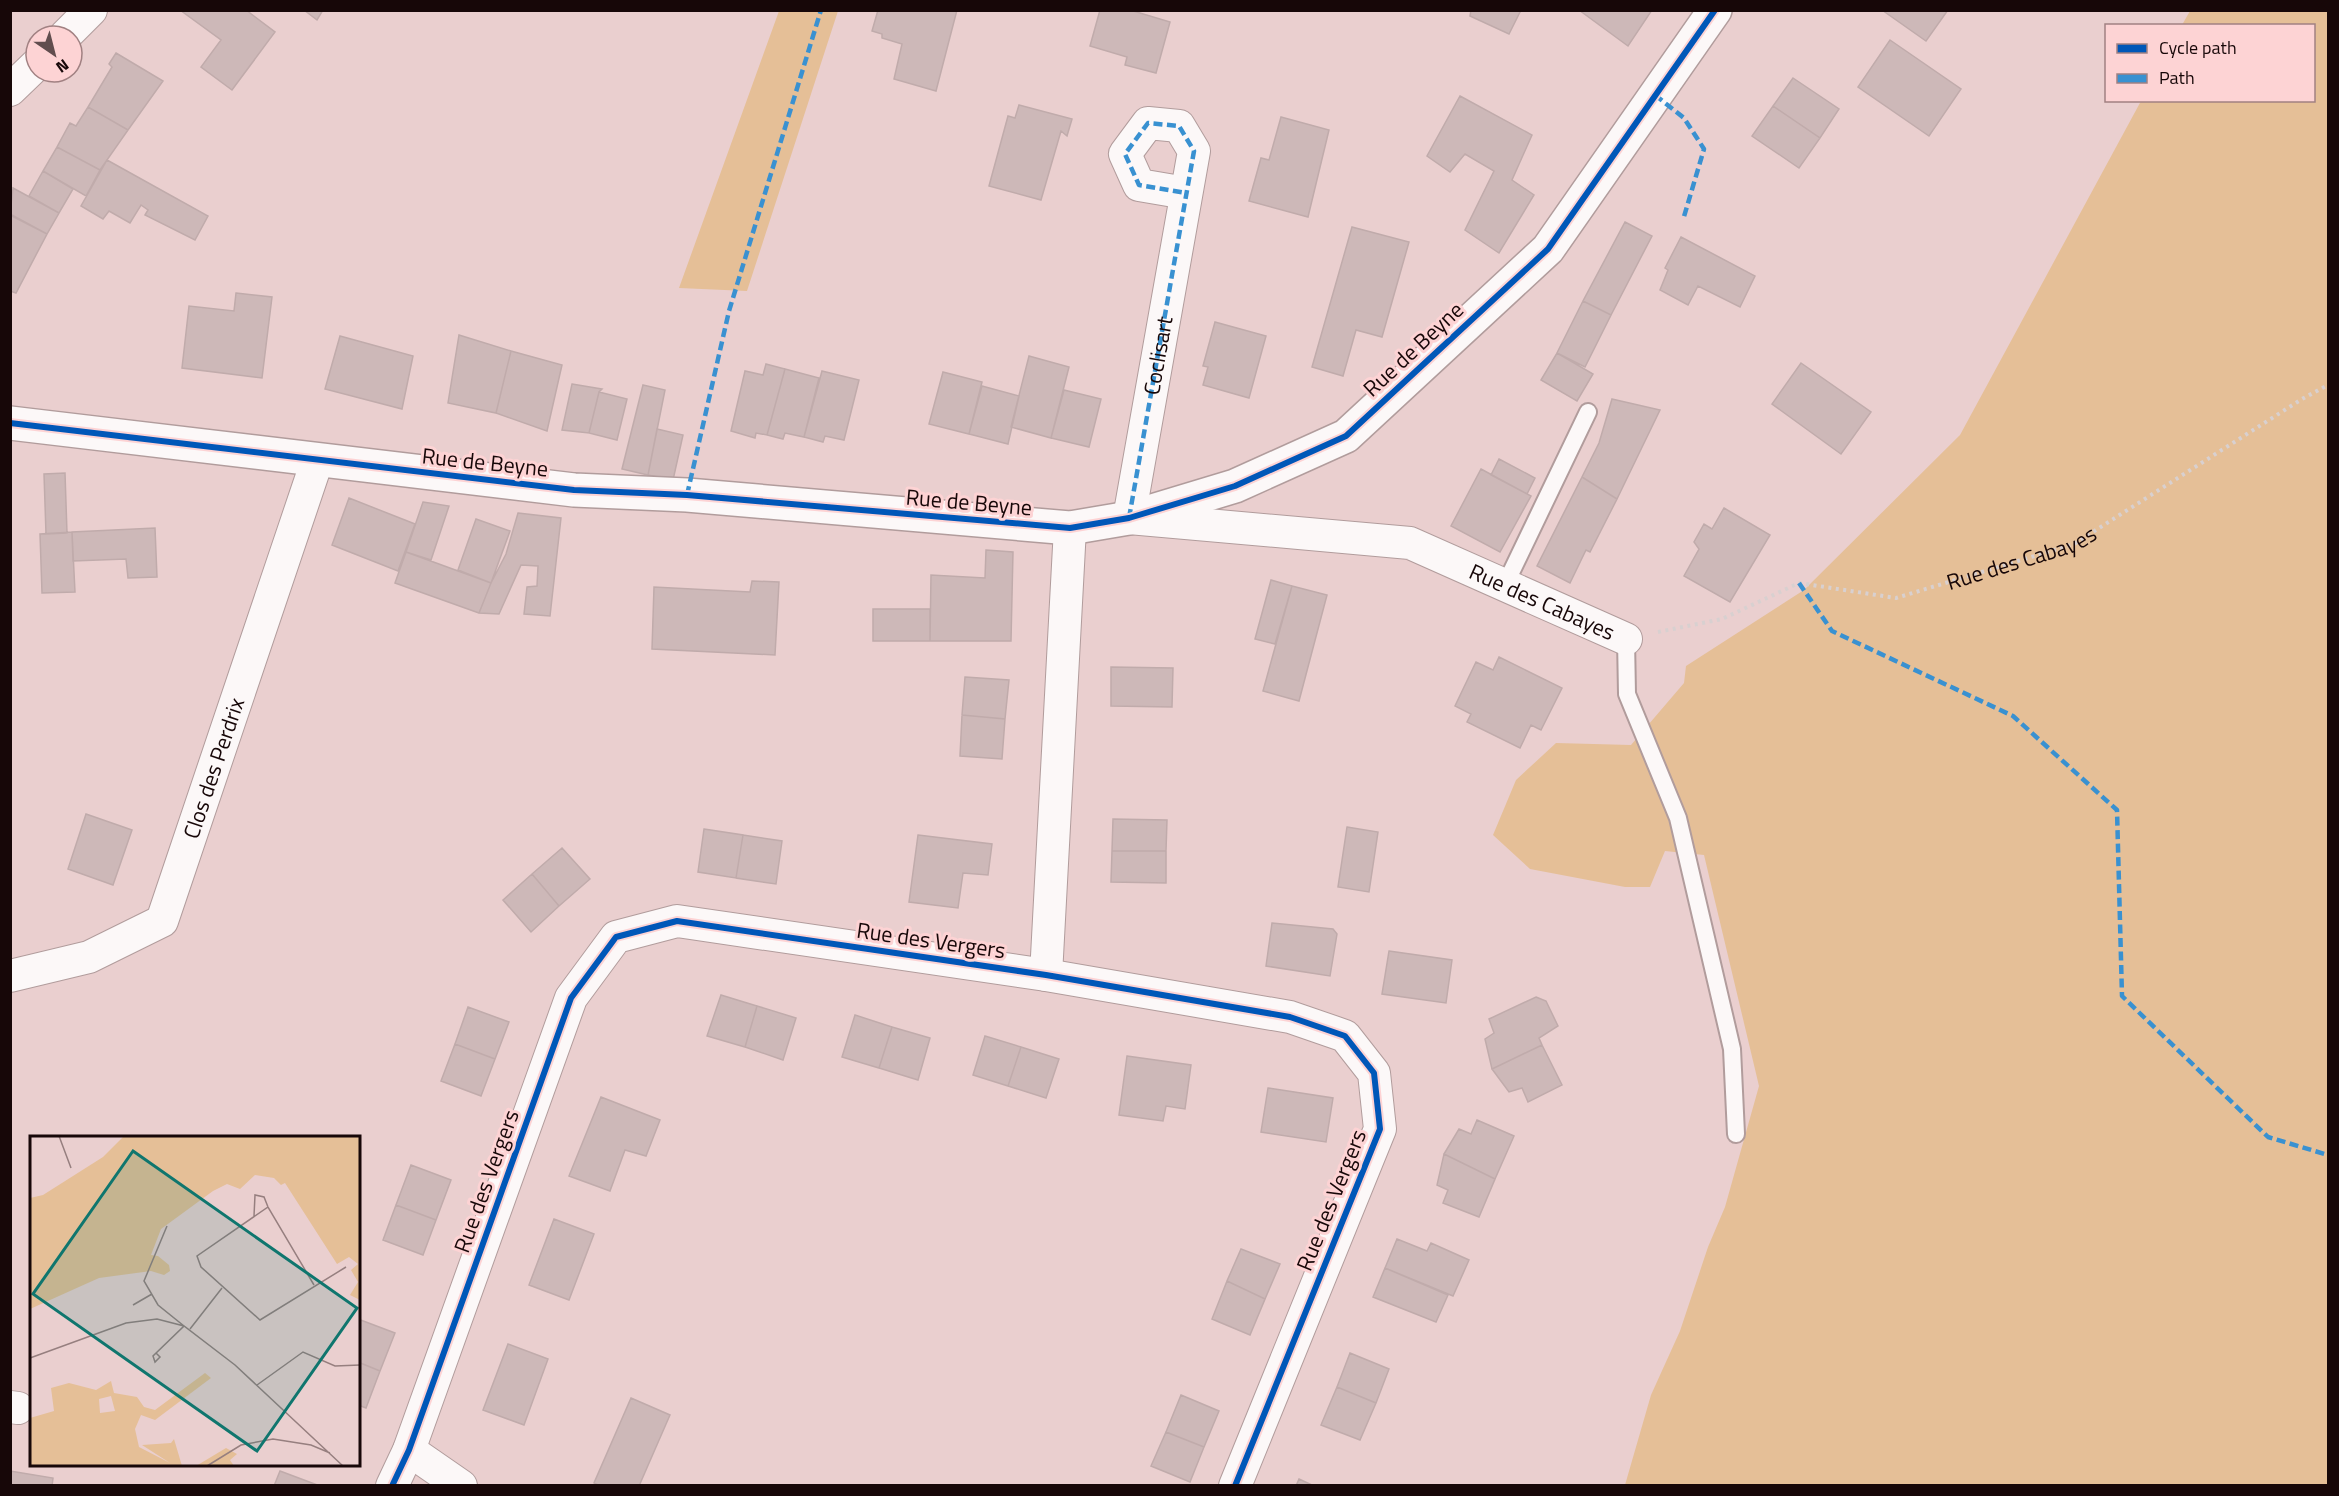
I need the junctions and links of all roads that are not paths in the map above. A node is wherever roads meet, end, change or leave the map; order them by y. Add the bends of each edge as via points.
1 (91, 10) edge
2 (1715, 10) edge
3 (77, 24) edge
4 (24, 77) edge
5 (10, 90) edge
6 (1186, 194) dead end
7 (1588, 412) dead end
8 (10, 423) edge
9 (316, 461) junction
10 (1129, 518) junction
11 (1070, 528) junction
12 (1505, 585) junction
13 (1626, 639) joint
14 (1046, 975) junction
15 (10, 976) edge
16 (1736, 1134) dead end
17 (409, 1450) junction
18 (392, 1485) edge
19 (461, 1485) edge
20 (1234, 1485) edge

1 - 3 street
2 - 10 street, Rue de Beyne via 1548,249 1346,436 1234,486
4 - 5 street
6 - 10 street, Coclisart
7 - 12 lane
8 - 9 street, Rue de Beyne
9 - 11 street, Rue de Beyne via 574,490 687,495
9 - 15 street, Clos des Perdrix via 162,921 89,957
10 - 11 street, Rue de Beyne
10 - 12 street, Rue des Cabayes via 1410,543
11 - 14 street
12 - 13 street, Rue des Cabayes
13 - 16 lane via 1627,694 1678,818 1732,1049
14 - 17 street, Rue des Vergers via 677,921 616,937 571,998
14 - 20 street, Rue des Vergers via 1290,1017 1345,1036 1374,1073 1380,1129
17 - 18 street, Rue des Vergers
17 - 19 street

